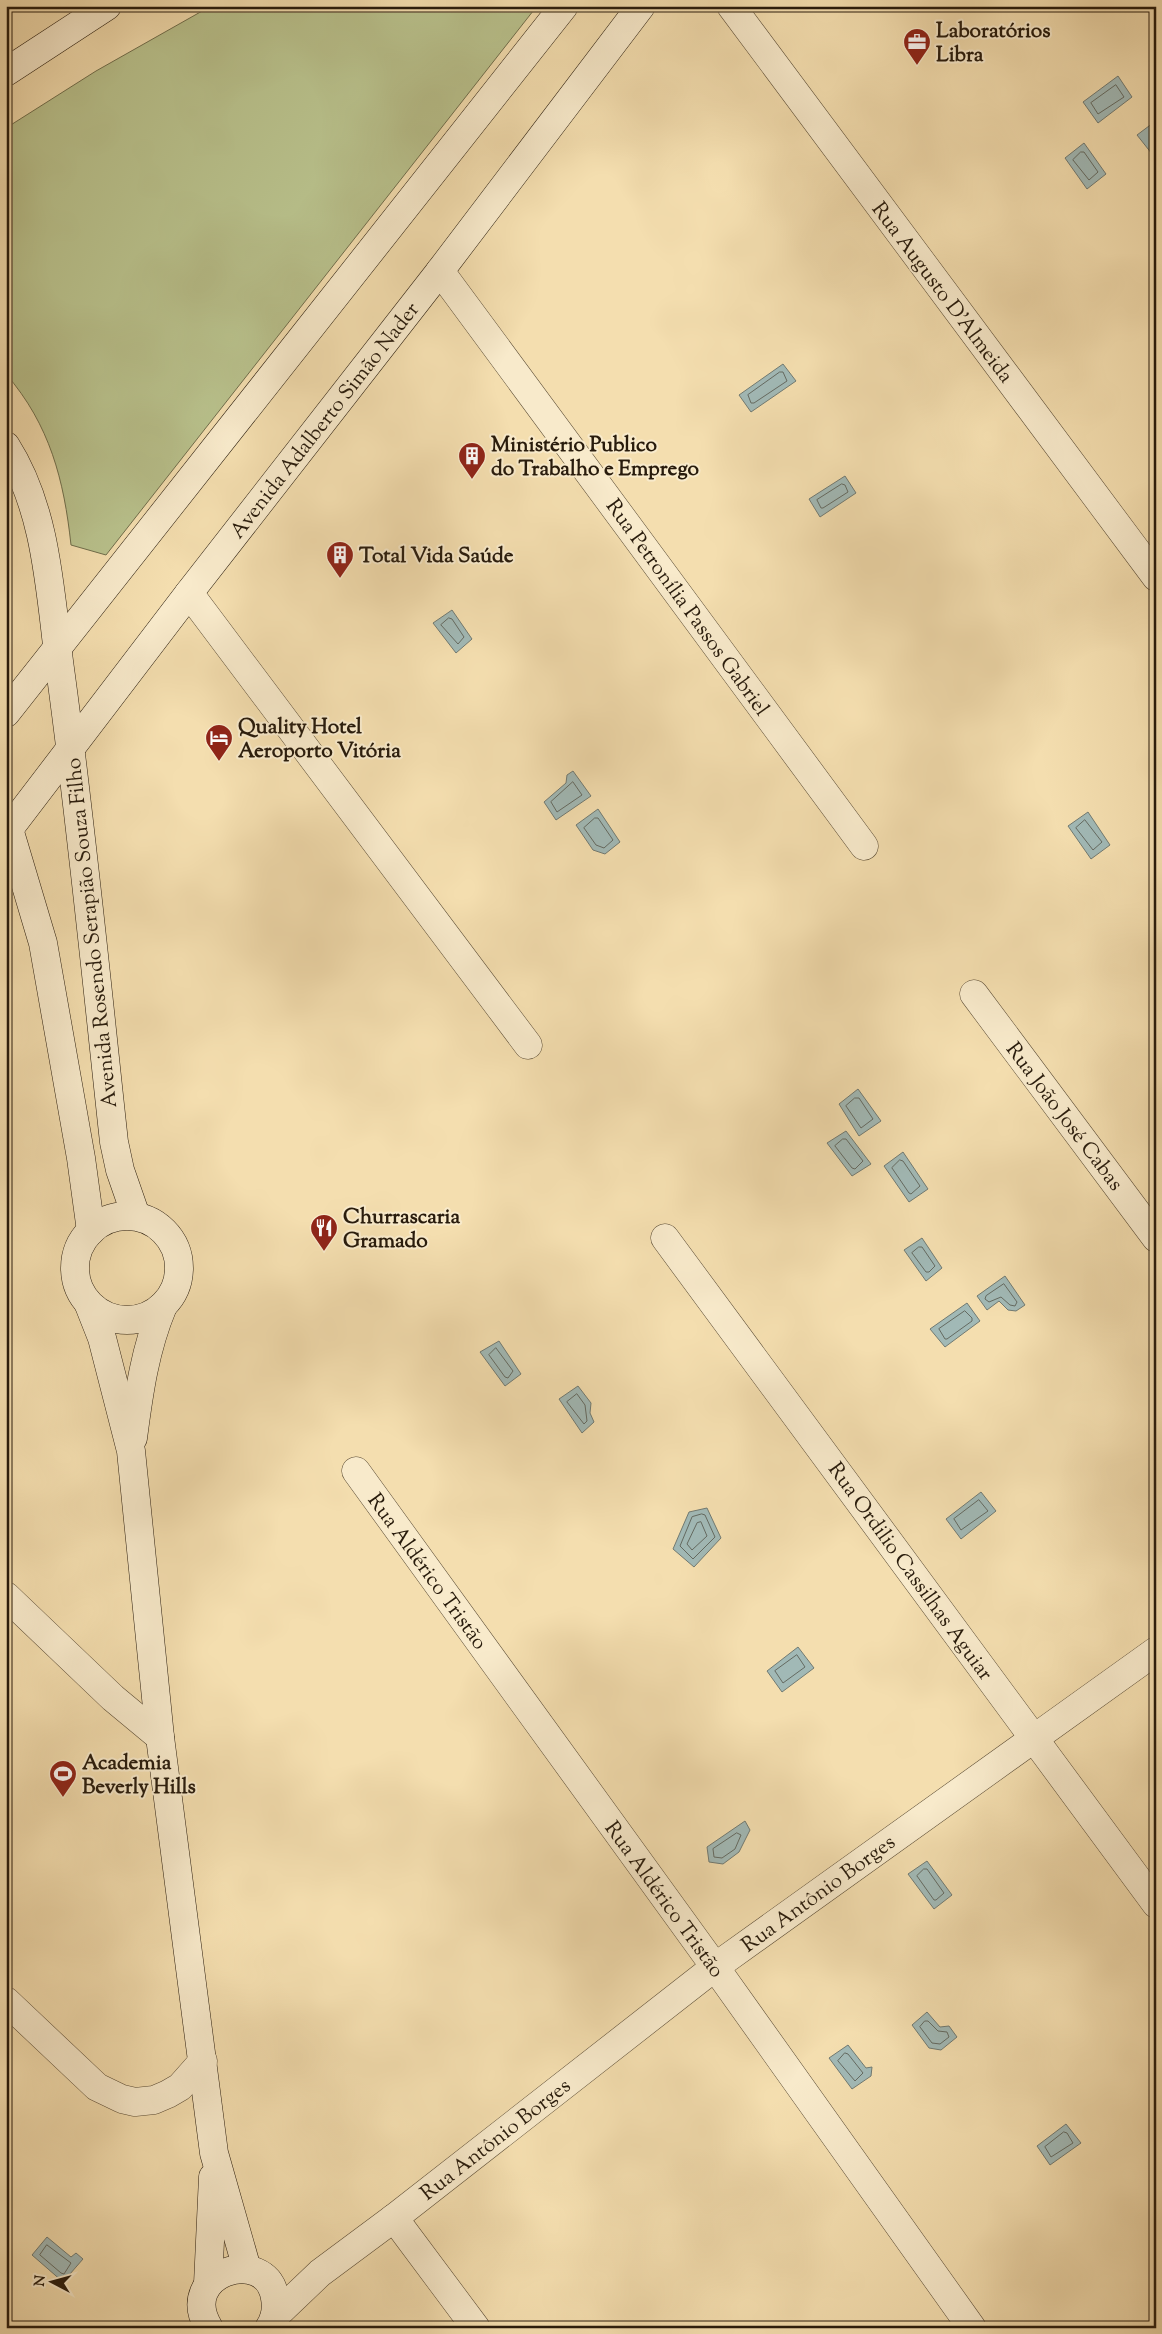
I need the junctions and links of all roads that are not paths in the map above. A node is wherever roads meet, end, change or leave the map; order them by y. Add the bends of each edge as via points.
1 (107, 6) edge
2 (564, 6) edge
3 (641, 6) edge
4 (731, 6) edge
5 (6, 72) edge
6 (440, 271) junction
7 (6, 446) edge
8 (1156, 577) edge
9 (189, 593) junction
10 (57, 648) junction
11 (6, 713) edge
12 (71, 749) junction
13 (8, 831) edge
14 (864, 846) dead end
15 (974, 994) dead end
16 (528, 1044) dead end
17 (136, 1216) junction
18 (91, 1230) junction
19 (665, 1238) dead end
20 (1156, 1238) edge
21 (89, 1305) junction
22 (163, 1306) junction
23 (131, 1452) junction
24 (356, 1472) dead end
25 (6, 1596) edge
26 (1156, 1651) edge
27 (160, 1737) junction
28 (1034, 1738) junction
29 (1156, 1904) edge
30 (715, 1967) junction
31 (6, 2002) edge
32 (203, 2061) junction
33 (214, 2153) junction
34 (394, 2218) junction
35 (247, 2269) junction
36 (320, 2273) junction
37 (208, 2284) junction
38 (270, 2285) junction
39 (272, 2322) edge
40 (201, 2324) edge
41 (476, 2328) edge
42 (972, 2328) edge

1 - 5 street
2 - 10 street
3 - 6 street, Avenida Adalberto Simão Nader
4 - 8 street, Rua Augusto D'Almeida
6 - 9 street, Avenida Adalberto Simão Nader
6 - 14 street, Rua Petronília Passos Gabriel
7 - 10 street, Avenida Rosendo Serapião Souza Filho via 30,492 43,547
9 - 12 street, Avenida Adalberto Simão Nader
9 - 16 street
10 - 11 street
10 - 12 street, Avenida Rosendo Serapião Souza Filho
12 - 13 street, Avenida Adalberto Simão Nader
12 - 17 street, Avenida Rosendo Serapião Souza Filho via 114,1142
13 - 18 street, Avenida Rosendo Serapião Souza Filho via 43,943
15 - 20 street, Rua João José Cabas
17 - 18 street via 119,1216
17 - 22 street via 165,1232 179,1261 173,1293
18 - 21 street via 80,1243 75,1276
19 - 28 street, Rua Ordilio Cassilhas Aguiar
21 - 22 street via 102,1315 134,1321 150,1316
21 - 23 street via 102,1338
22 - 23 street via 153,1330 141,1379
23 - 27 street
24 - 30 street, Rua Aldérico Tristão
25 - 27 street via 113,1698
26 - 28 street, Rua Antônio Borges
27 - 32 street
28 - 29 street, Rua Ordilio Cassilhas Aguiar
28 - 30 street, Rua Antônio Borges
30 - 34 street, Rua Antônio Borges
30 - 42 street, Rua Aldérico Tristão
31 - 32 street via 97,2087 122,2099 135,2102 154,2100 168,2094 180,2087
32 - 33 street
33 - 35 street
33 - 37 street
34 - 36 street, Rua Antônio Borges
34 - 41 street
35 - 37 street via 232,2269 219,2274
35 - 38 street
36 - 38 street, Rua Antônio Borges
36 - 39 street, Rua Antônio Borges
37 - 40 street
38 - 39 street via 275,2295

